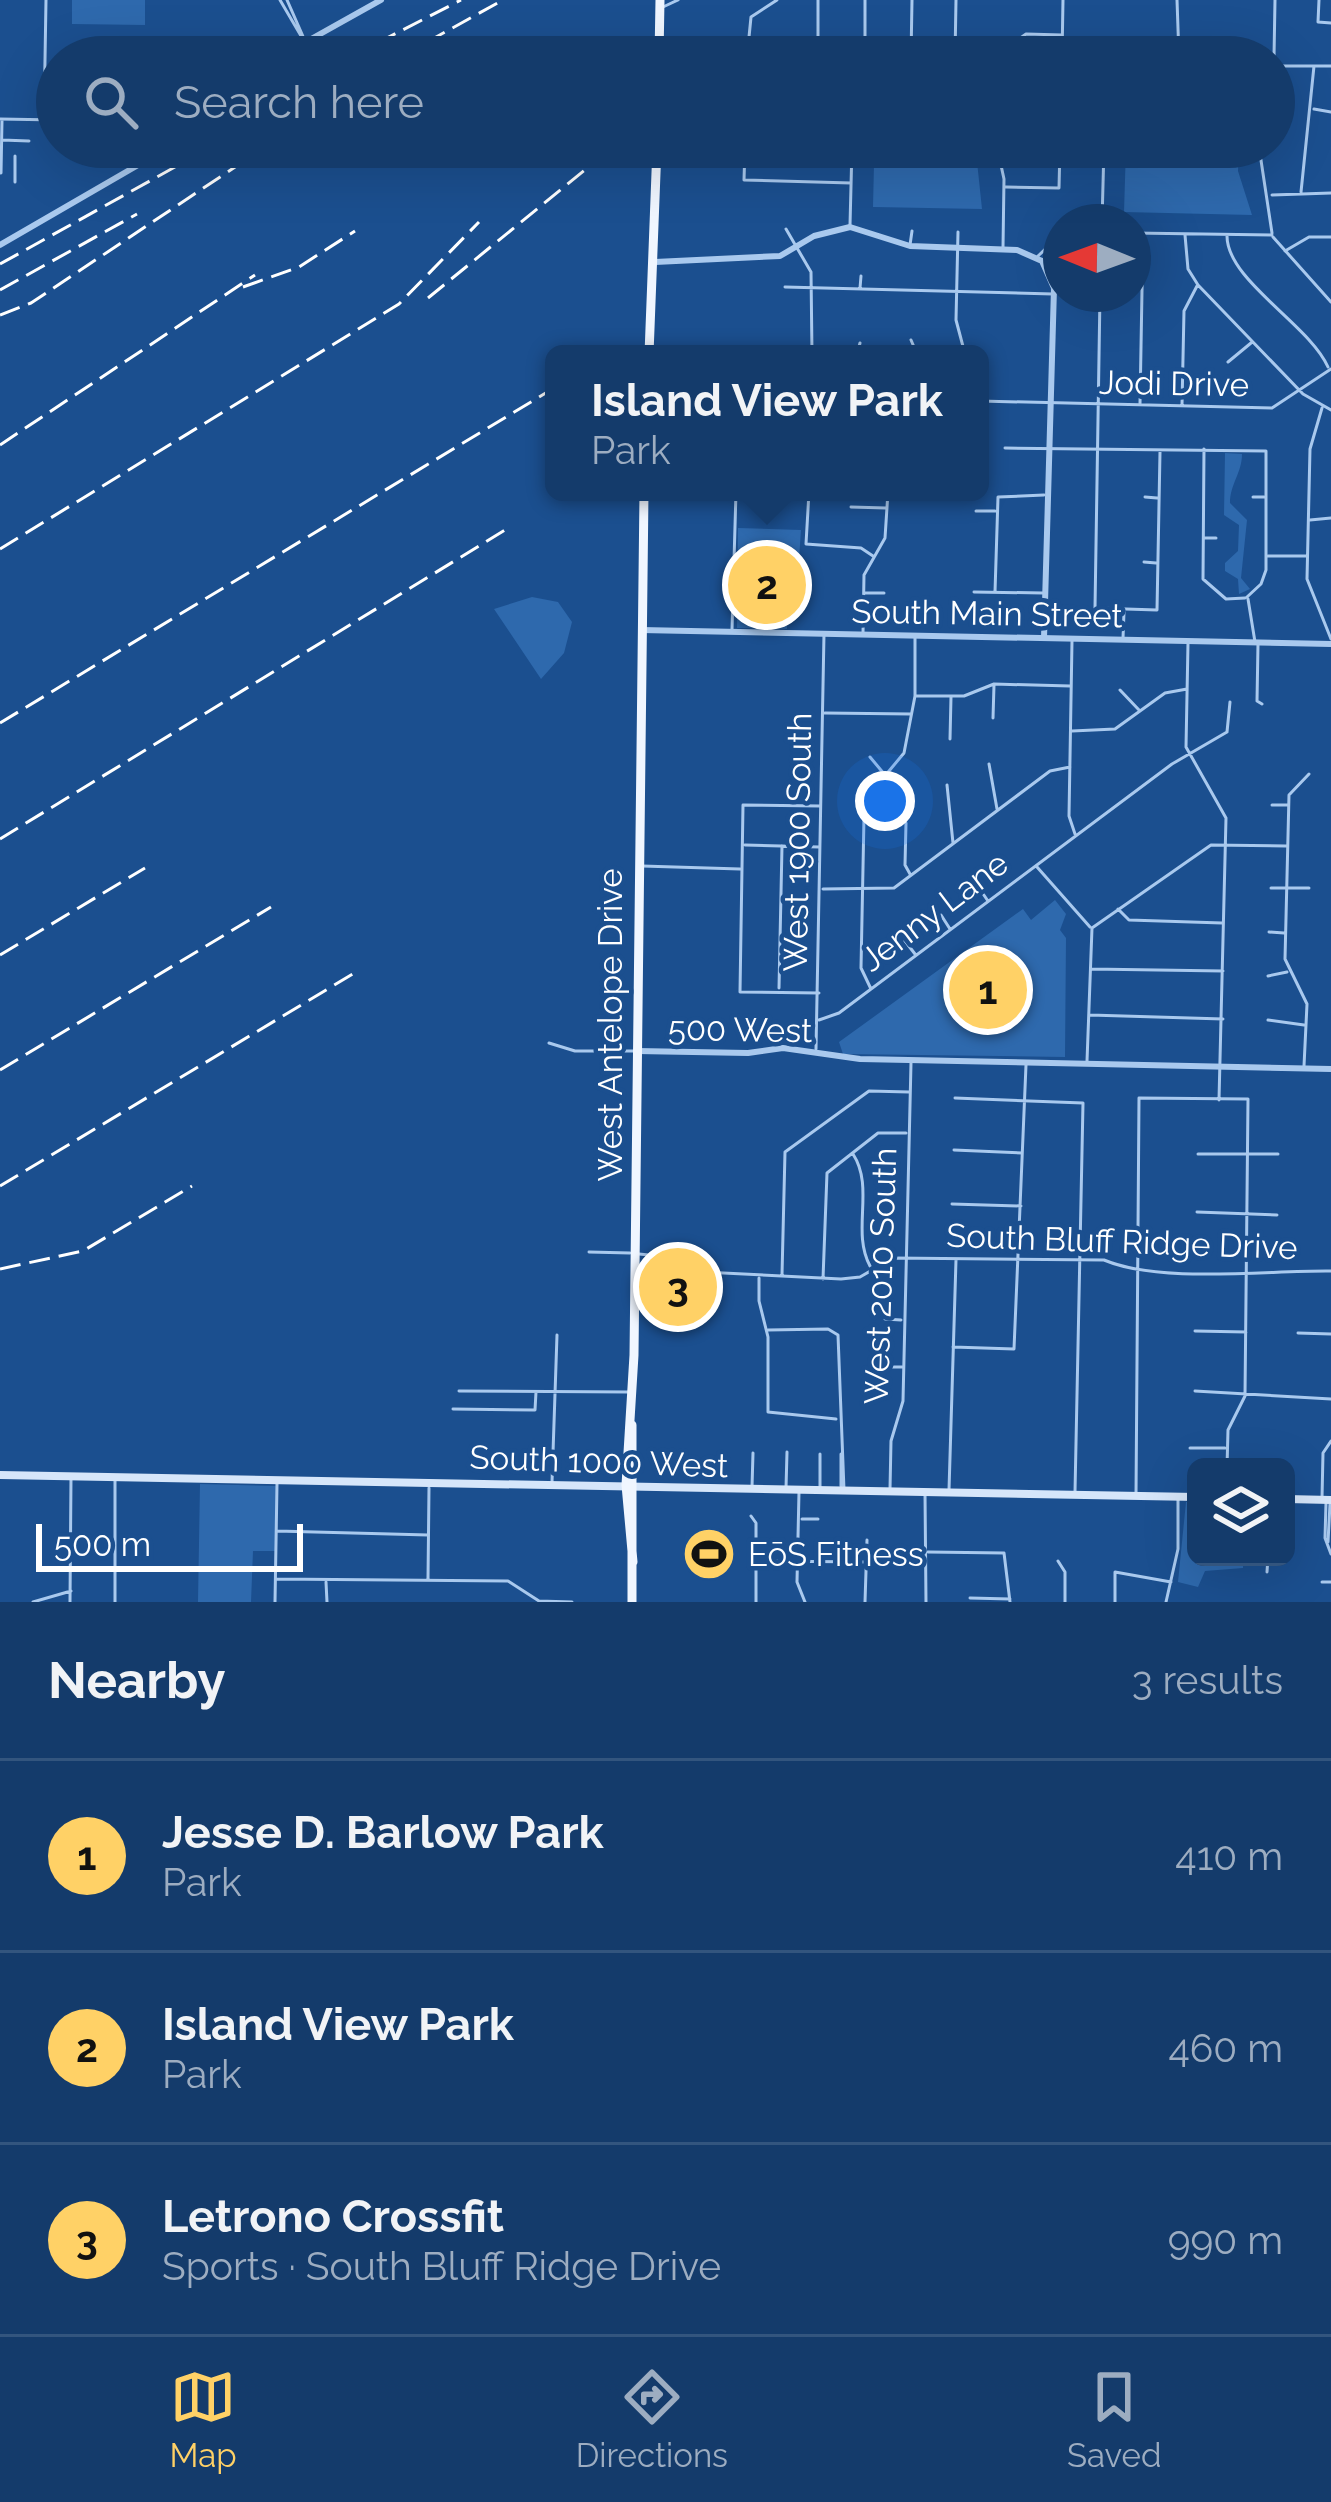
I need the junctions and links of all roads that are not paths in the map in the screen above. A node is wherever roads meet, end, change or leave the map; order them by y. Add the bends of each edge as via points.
1 (46, 0) edge
2 (280, 0) edge
3 (287, 0) edge
4 (381, 0) edge
5 (678, 0) edge
6 (777, 0) edge
7 (818, 0) edge
8 (865, 0) edge
9 (912, 0) edge
10 (956, 0) edge
11 (1063, 0) edge
12 (1177, 0) edge
13 (1275, 0) edge
14 (1319, 0) edge
15 (365, 4) edge
16 (660, 9) edge
17 (1331, 22) edge
18 (1062, 35) joint
19 (45, 36) edge
20 (301, 36) edge
21 (302, 36) edge
22 (314, 36) edge
23 (748, 36) edge
24 (819, 36) edge
25 (865, 36) edge
26 (911, 36) edge
27 (955, 36) edge
28 (1024, 36) edge
29 (1179, 36) edge
30 (1274, 36) edge
31 (1295, 66) edge
32 (1313, 66) junction
33 (1331, 66) edge
34 (1312, 109) junction
35 (1331, 112) edge
36 (1, 119) edge
37 (36, 120) edge
38 (2, 140) edge
39 (29, 141) dead end
40 (15, 156) dead end
41 (133, 168) edge
42 (657, 168) edge
43 (744, 168) edge
44 (851, 168) edge
45 (1001, 168) edge
46 (1059, 168) edge
47 (1103, 168) edge
48 (1264, 168) edge
49 (1, 173) edge
50 (15, 173) junction
51 (15, 182) dead end
52 (851, 183) junction
53 (1004, 187) junction
54 (1301, 192) junction
55 (1331, 193) edge
56 (1270, 196) junction
57 (1102, 204) edge
58 (850, 227) junction
59 (786, 229) dead end
60 (912, 231) dead end
61 (958, 232) dead end
62 (1151, 234) edge
63 (1185, 235) junction
64 (1227, 236) junction
65 (1272, 236) junction
66 (1331, 237) edge
67 (0, 245) edge
68 (910, 246) junction
69 (797, 248) junction
70 (958, 248) junction
71 (1003, 249) junction
72 (1043, 252) edge
73 (1283, 252) junction
74 (1037, 258) junction
75 (655, 262) junction
76 (1043, 265) edge
77 (861, 276) dead end
78 (1198, 285) junction
79 (1329, 285) edge
80 (785, 287) dead end
81 (813, 289) junction
82 (860, 290) junction
83 (1322, 291) junction
84 (956, 292) junction
85 (1043, 294) edge
86 (1331, 302) edge
87 (1052, 312) edge
88 (1100, 312) edge
89 (1142, 312) edge
90 (911, 340) dead end
91 (1252, 341) junction
92 (650, 345) edge
93 (812, 345) edge
94 (913, 345) edge
95 (962, 345) edge
96 (1228, 362) dead end
97 (1330, 369) edge
98 (1300, 392) junction
99 (989, 400) edge
100 (1048, 402) junction
101 (1098, 405) junction
102 (1140, 406) junction
103 (1182, 407) junction
104 (1322, 408) junction
105 (1331, 410) edge
106 (1005, 448) dead end
107 (1046, 449) junction
108 (1204, 449) junction
109 (1096, 450) junction
110 (1160, 452) junction
111 (1046, 495) junction
112 (1253, 496) dead end
113 (1144, 497) dead end
114 (1266, 497) junction
115 (1159, 499) junction
116 (644, 501) edge
117 (736, 501) edge
118 (808, 501) edge
119 (888, 501) edge
120 (850, 507) dead end
121 (888, 508) junction
122 (976, 511) dead end
123 (997, 512) junction
124 (1331, 518) edge
125 (1309, 520) junction
126 (1202, 538) junction
127 (1216, 538) dead end
128 (873, 556) junction
129 (1266, 556) junction
130 (1308, 556) junction
131 (1144, 562) dead end
132 (1158, 563) junction
133 (974, 592) dead end
134 (995, 592) junction
135 (863, 593) junction
136 (884, 593) dead end
137 (1044, 593) junction
138 (1247, 597) junction
139 (1124, 609) junction
140 (641, 630) junction
141 (732, 632) junction
142 (824, 634) junction
143 (863, 635) junction
144 (915, 636) junction
145 (1044, 638) junction
146 (1072, 639) junction
147 (1124, 640) junction
148 (1188, 641) junction
149 (1331, 641) edge
150 (1257, 642) junction
151 (994, 684) junction
152 (1071, 686) junction
153 (1187, 689) junction
154 (1120, 690) dead end
155 (915, 695) junction
156 (951, 696) junction
157 (1230, 702) dead end
158 (1262, 704) dead end
159 (1140, 712) junction
160 (823, 713) junction
161 (910, 714) junction
162 (993, 718) dead end
163 (1071, 731) junction
164 (950, 739) dead end
165 (1189, 757) junction
166 (870, 758) dead end
167 (989, 764) dead end
168 (1070, 767) junction
169 (1309, 774) dead end
170 (886, 776) junction
171 (947, 785) dead end
172 (1272, 805) dead end
173 (822, 806) junction
174 (1289, 806) junction
175 (998, 810) junction
176 (906, 823) dead end
177 (1076, 835) junction
178 (742, 845) junction
179 (954, 845) junction
180 (1226, 845) junction
181 (782, 846) junction
182 (1288, 846) junction
183 (821, 847) junction
184 (1035, 864) junction
185 (638, 866) junction
186 (742, 869) junction
187 (912, 876) junction
188 (979, 888) dead end
189 (1271, 888) dead end
190 (1287, 888) junction
191 (1309, 888) dead end
192 (821, 889) junction
193 (862, 890) junction
194 (990, 904) junction
195 (1118, 909) junction
196 (941, 915) dead end
197 (1224, 923) junction
198 (1092, 928) junction
199 (952, 932) junction
200 (1269, 932) dead end
201 (1286, 933) junction
202 (905, 941) dead end
203 (917, 957) junction
204 (1089, 969) junction
205 (1223, 971) junction
206 (1289, 971) junction
207 (1268, 976) dead end
208 (872, 989) junction
209 (779, 992) junction
210 (819, 993) junction
211 (1088, 1015) junction
212 (1223, 1018) junction
213 (819, 1020) junction
214 (1268, 1020) dead end
215 (1306, 1025) junction
216 (549, 1042) dead end
217 (637, 1051) junction
218 (815, 1051) junction
219 (911, 1061) junction
220 (1026, 1063) junction
221 (1087, 1063) junction
222 (1220, 1066) junction
223 (1304, 1068) junction
224 (1331, 1069) edge
225 (910, 1093) junction
226 (955, 1098) dead end
227 (1024, 1100) junction
228 (1219, 1100) junction
229 (908, 1133) junction
230 (954, 1150) dead end
231 (852, 1152) junction
232 (1022, 1153) junction
233 (1198, 1154) dead end
234 (1248, 1154) junction
235 (1278, 1154) dead end
236 (952, 1204) dead end
237 (1021, 1206) junction
238 (1197, 1212) dead end
239 (1247, 1213) junction
240 (1277, 1215) dead end
241 (590, 1252) dead end
242 (635, 1253) junction
243 (906, 1258) junction
244 (956, 1258) junction
245 (1020, 1260) junction
246 (1079, 1260) junction
247 (872, 1268) junction
248 (1140, 1268) junction
249 (1331, 1271) edge
250 (1247, 1275) junction
251 (760, 1276) junction
252 (782, 1276) junction
253 (823, 1279) junction
254 (885, 1319) dead end
255 (904, 1320) junction
256 (768, 1330) junction
257 (1195, 1331) dead end
258 (1246, 1331) junction
259 (1298, 1334) dead end
260 (1331, 1334) edge
261 (557, 1335) dead end
262 (953, 1347) junction
263 (885, 1366) dead end
264 (904, 1367) junction
265 (459, 1391) dead end
266 (536, 1391) junction
267 (1195, 1391) dead end
268 (553, 1392) junction
269 (631, 1392) junction
270 (1245, 1396) junction
271 (1331, 1399) edge
272 (453, 1409) dead end
273 (838, 1419) junction
274 (1331, 1441) edge
275 (1190, 1448) dead end
276 (1227, 1448) junction
277 (787, 1452) dead end
278 (753, 1453) dead end
279 (820, 1454) dead end
280 (1227, 1458) edge
281 (71, 1474) junction
282 (0, 1475) edge
283 (115, 1475) junction
284 (277, 1477) junction
285 (429, 1480) junction
286 (552, 1484) junction
287 (629, 1486) junction
288 (752, 1489) junction
289 (785, 1490) junction
290 (799, 1490) junction
291 (820, 1491) junction
292 (843, 1491) junction
293 (925, 1491) junction
294 (890, 1492) junction
295 (949, 1492) junction
296 (1075, 1494) junction
297 (1136, 1495) junction
298 (1178, 1496) junction
299 (1187, 1496) edge
300 (1295, 1499) edge
301 (1327, 1500) edge
302 (751, 1516) dead end
303 (799, 1518) junction
304 (818, 1519) dead end
305 (277, 1531) junction
306 (428, 1535) junction
307 (867, 1540) dead end
308 (928, 1552) junction
309 (1331, 1554) edge
310 (757, 1562) junction
311 (797, 1562) junction
312 (866, 1562) junction
313 (1058, 1562) dead end
314 (1268, 1566) edge
315 (1268, 1572) dead end
316 (276, 1580) junction
317 (326, 1580) junction
318 (428, 1580) junction
319 (1171, 1582) junction
320 (1322, 1582) dead end
321 (1331, 1582) edge
322 (70, 1591) junction
323 (526, 1593) junction
324 (970, 1598) dead end
325 (1010, 1600) edge
326 (33, 1602) edge
327 (70, 1602) edge
328 (115, 1602) edge
329 (275, 1602) edge
330 (327, 1602) edge
331 (518, 1602) edge
332 (572, 1602) edge
333 (632, 1602) edge
334 (756, 1602) edge
335 (805, 1602) edge
336 (866, 1602) edge
337 (926, 1602) edge
338 (1065, 1602) edge
339 (1115, 1602) edge
340 (1166, 1602) edge

1 - 19 street
2 - 20 street
3 - 21 street
4 - 15 street
5 - 16 street
6 - 23 street via 751,17
7 - 24 street
8 - 25 street
9 - 26 street
10 - 27 street
11 - 18 street
12 - 29 street
13 - 30 street
14 - 17 street via 1318,22
15 - 22 street
18 - 28 street
31 - 32 street
32 - 33 street
32 - 34 street
34 - 35 street
34 - 54 street
36 - 37 street
36 - 38 street
38 - 39 street
38 - 49 street
40 - 50 street
41 - 67 street
42 - 75 main road
43 - 52 street via 744,180
44 - 52 street
45 - 53 street
46 - 53 street via 1059,188
47 - 57 street
48 - 56 street
49 - 50 street
50 - 51 street
52 - 58 street
53 - 71 street
54 - 55 street
54 - 56 street
56 - 65 street
58 - 68 street
58 - 69 street
59 - 69 street
60 - 68 street
61 - 70 street
62 - 63 street
63 - 64 street
63 - 78 street
64 - 65 street
64 - 97 street via 1231,259
65 - 73 street
66 - 73 street via 1309,237
68 - 70 street
69 - 75 street via 765,258
69 - 81 street
70 - 71 street
70 - 84 street
71 - 74 street
72 - 74 street
73 - 83 street
74 - 76 street
75 - 92 main road
77 - 82 street
78 - 91 street
78 - 103 street via 1184,311
79 - 83 street
80 - 81 street
81 - 82 street
81 - 93 street
82 - 84 street
83 - 86 street
84 - 85 street
84 - 95 street
87 - 100 street
88 - 101 street
89 - 102 street
90 - 94 street
91 - 96 street
91 - 98 street
97 - 98 street, Jodi Drive
98 - 103 street, Jodi Drive via 1272,408
98 - 104 street
99 - 100 street, Jodi Drive
100 - 101 street, Jodi Drive
100 - 107 street
101 - 102 street, Jodi Drive
101 - 109 street
102 - 103 street, Jodi Drive
104 - 105 street
104 - 125 street
106 - 107 street
107 - 109 street
107 - 111 street
108 - 110 street
108 - 114 street via 1267,451
108 - 126 street
109 - 110 street
109 - 139 street via 1095,608
110 - 115 street
111 - 123 street via 998,497
111 - 137 street
112 - 114 street
113 - 115 street
114 - 129 street
115 - 132 street
116 - 140 main road, West Antelope Drive
117 - 141 street
118 - 128 street via 806,544
119 - 121 street
120 - 121 street
121 - 128 street via 885,538
122 - 123 street
123 - 134 street
124 - 125 street
125 - 130 street
126 - 127 street
126 - 138 street via 1209,588 1226,599
128 - 135 street
129 - 130 street
129 - 138 street via 1262,584
130 - 149 street via 1308,586
131 - 132 street
132 - 139 street via 1157,610
133 - 134 street
134 - 137 street
135 - 136 street
135 - 143 street
137 - 145 street
138 - 150 street
139 - 147 street
140 - 141 street, South Main Street
140 - 185 main road, West Antelope Drive
141 - 142 street, South Main Street
142 - 143 street, South Main Street
142 - 160 street, West 1900 South
143 - 144 street, South Main Street
144 - 145 street, South Main Street
144 - 155 street
145 - 146 street, South Main Street
146 - 147 street, South Main Street
146 - 152 street
147 - 148 street, South Main Street
148 - 150 street, South Main Street
148 - 153 street
149 - 150 street, South Main Street
150 - 158 street
151 - 152 street
151 - 156 street
151 - 162 street
152 - 163 street
153 - 159 street via 1165,693
153 - 165 street
154 - 159 street
155 - 156 street
155 - 161 street
156 - 164 street
157 - 165 street, Jenny Lane via 1227,732
159 - 163 street via 1106,732
160 - 161 street
160 - 173 street, West 1900 South
161 - 170 street via 904,753
163 - 168 street
165 - 177 street, Jenny Lane
165 - 180 street via 1220,804
166 - 170 street
167 - 175 street
168 - 175 street via 1050,771
168 - 177 street
169 - 174 street via 1295,783
170 - 193 street via 864,818
171 - 179 street
172 - 174 street
173 - 178 street via 743,805
173 - 183 street, West 1900 South
174 - 182 street
175 - 179 street
176 - 187 street
177 - 184 street, Jenny Lane
178 - 181 street
178 - 186 street
179 - 187 street
180 - 182 street
180 - 195 street via 1201,850
180 - 197 street
181 - 183 street
181 - 209 street
182 - 190 street
183 - 192 street, West 1900 South
184 - 194 street, Jenny Lane
184 - 198 street
185 - 186 street
185 - 217 main road, West Antelope Drive
186 - 209 street via 740,992
187 - 193 street via 886,890
188 - 194 street
189 - 190 street
190 - 191 street
190 - 201 street
192 - 193 street
192 - 210 street, West 1900 South
193 - 208 street via 861,968
194 - 199 street, Jenny Lane
195 - 197 street via 1129,920
195 - 198 street
196 - 199 street
197 - 205 street
198 - 204 street
199 - 203 street, Jenny Lane
200 - 201 street
201 - 206 street
202 - 203 street
203 - 208 street, Jenny Lane
204 - 205 street
204 - 211 street
205 - 212 street
206 - 207 street
206 - 215 street via 1305,995
208 - 213 street, Jenny Lane
209 - 210 street
210 - 213 street, West 1900 South
211 - 212 street
211 - 221 street
212 - 222 street
213 - 218 street, West 1900 South
214 - 215 street
215 - 223 street
216 - 217 street, 500 West via 574,1051
217 - 218 street, 500 West
217 - 242 main road, West Antelope Drive
218 - 219 street, 500 West
219 - 220 street, 500 West
219 - 225 street, West 2010 South
220 - 221 street, 500 West
220 - 227 street
221 - 222 street, 500 West
222 - 223 street, 500 West
222 - 228 street
223 - 224 street, 500 West
225 - 229 street, West 2010 South
225 - 252 street via 869,1091 785,1152
226 - 227 street
227 - 232 street
227 - 246 street via 1083,1103
228 - 234 street via 1248,1099
228 - 248 street via 1138,1098
229 - 231 street via 881,1131
229 - 243 street, West 2010 South
230 - 232 street
231 - 247 street via 863,1170 863,1249
231 - 253 street via 826,1173
232 - 237 street
233 - 234 street
234 - 235 street
234 - 239 street
236 - 237 street
237 - 245 street
238 - 239 street
239 - 240 street
239 - 250 street
241 - 242 street, South Bluff Ridge Drive
242 - 251 street, South Bluff Ridge Drive via 683,1271
242 - 269 main road, West Antelope Drive
243 - 244 street, South Bluff Ridge Drive
243 - 247 street, South Bluff Ridge Drive
243 - 255 street, West 2010 South
244 - 245 street, South Bluff Ridge Drive
244 - 262 street
245 - 246 street, South Bluff Ridge Drive
245 - 262 street via 1015,1349
246 - 248 street, South Bluff Ridge Drive
246 - 296 street
247 - 253 street, South Bluff Ridge Drive via 851,1279
248 - 250 street, South Bluff Ridge Drive
248 - 297 street
249 - 250 street, South Bluff Ridge Drive
250 - 258 street
251 - 252 street, South Bluff Ridge Drive
251 - 256 street
252 - 253 street, South Bluff Ridge Drive
254 - 255 street
255 - 264 street, West 2010 South
256 - 273 street via 769,1414
256 - 273 street via 838,1334
257 - 258 street
258 - 270 street
259 - 260 street
261 - 268 street
262 - 295 street
263 - 264 street
264 - 294 street, West 2010 South
265 - 266 street
266 - 268 street
266 - 272 street via 535,1410
267 - 270 street
268 - 269 street
268 - 286 street
269 - 287 main road, West Antelope Drive
270 - 271 street
270 - 276 street
273 - 292 street
274 - 301 street via 1324,1453
275 - 276 street
276 - 280 street
277 - 289 street
278 - 288 street
279 - 291 street
281 - 282 main road, South 1000 West
281 - 283 main road, South 1000 West
281 - 322 street
283 - 284 main road, South 1000 West
283 - 328 street
284 - 285 main road, South 1000 West
284 - 305 street
285 - 286 main road, South 1000 West
285 - 306 street
286 - 287 main road, South 1000 West
287 - 288 main road, South 1000 West
287 - 333 main road, West Antelope Drive
288 - 289 main road, South 1000 West
289 - 290 main road, South 1000 West
290 - 291 main road, South 1000 West
290 - 303 street
291 - 292 main road, South 1000 West
292 - 294 main road, South 1000 West
293 - 294 main road, South 1000 West
293 - 295 main road, South 1000 West
293 - 308 street
295 - 296 main road, South 1000 West
296 - 297 main road, South 1000 West
297 - 298 main road, South 1000 West
298 - 299 main road, South 1000 West
298 - 319 street
300 - 301 main road
301 - 309 street
302 - 310 street
303 - 304 street
303 - 311 street
305 - 306 street
305 - 316 street
306 - 318 street
307 - 312 street
308 - 325 street via 1004,1553
308 - 337 street
310 - 311 street
310 - 334 street
311 - 312 street
311 - 335 street
312 - 336 street
313 - 338 street
314 - 315 street
316 - 317 street
316 - 329 street
317 - 318 street
317 - 330 street
318 - 323 street via 508,1581
319 - 339 street via 1115,1572
319 - 340 street
320 - 321 street
322 - 326 street
322 - 327 street
323 - 331 street
323 - 332 street
324 - 325 street

